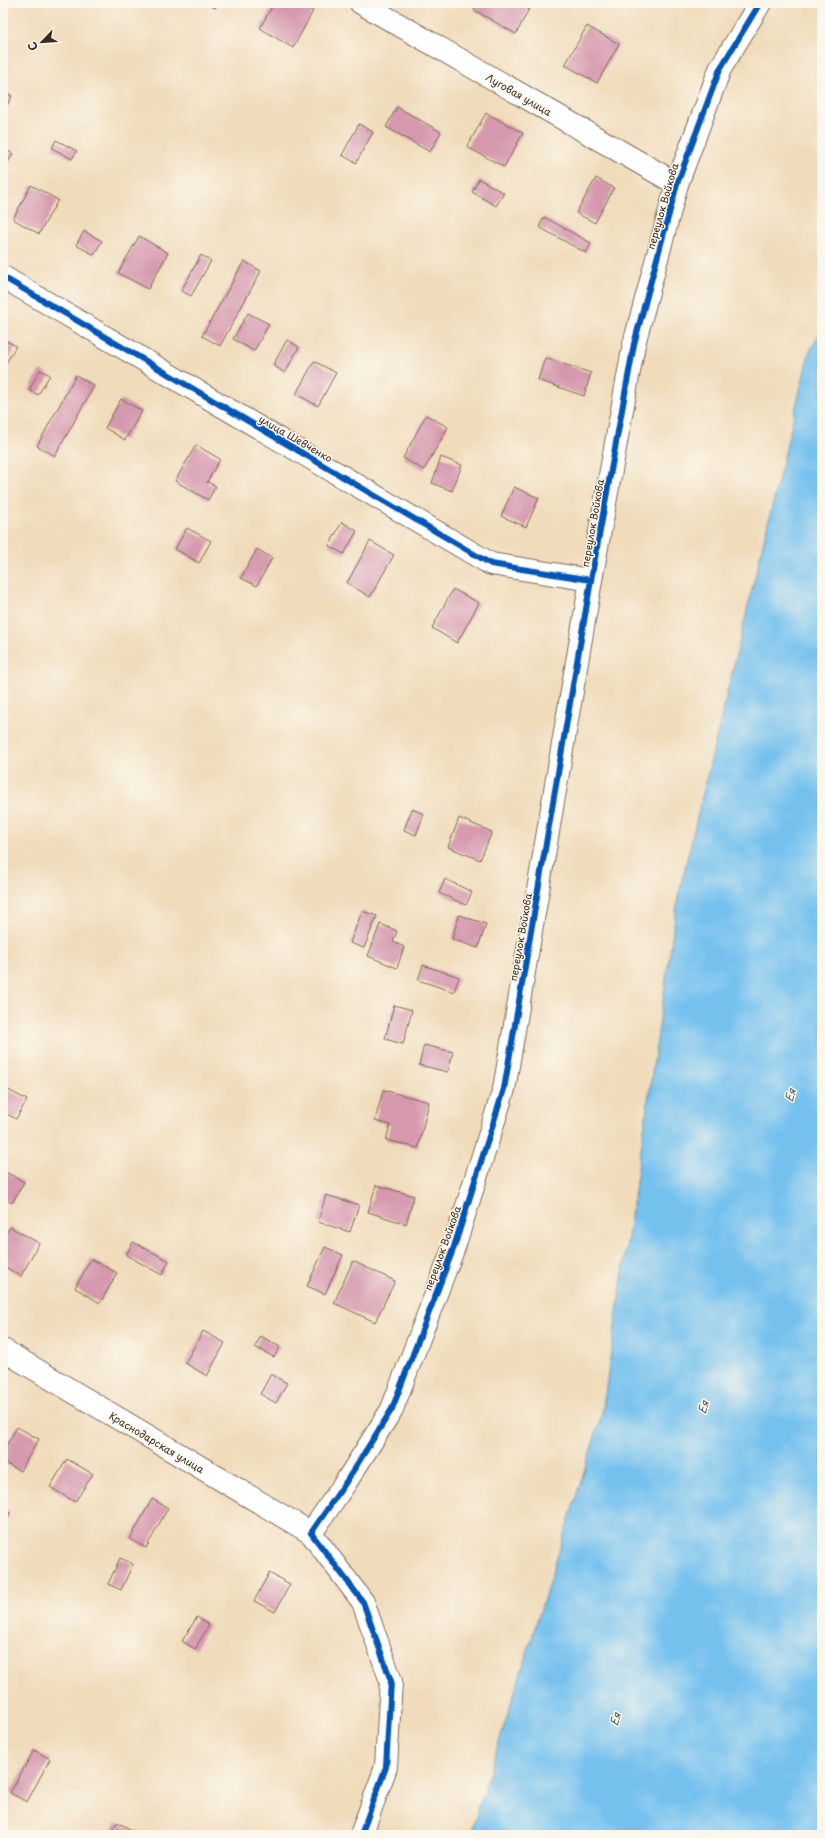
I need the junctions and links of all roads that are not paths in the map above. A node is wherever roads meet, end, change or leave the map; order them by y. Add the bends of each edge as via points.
1 (361, 3) edge
2 (760, 3) edge
3 (677, 184) junction
4 (3, 277) edge
5 (592, 580) junction
6 (3, 1350) edge
7 (311, 1533) junction
8 (361, 1835) edge

1 - 3 street, Луговая улица
2 - 3 street, переулок Войкова via 720,69
3 - 5 street, переулок Войкова via 634,344
4 - 5 street, улица Шевченко via 491,564
5 - 7 street, переулок Войкова via 504,1089 454,1247 392,1409
6 - 7 street, Краснодарская улица
7 - 8 street via 363,1602 391,1681 386,1768

